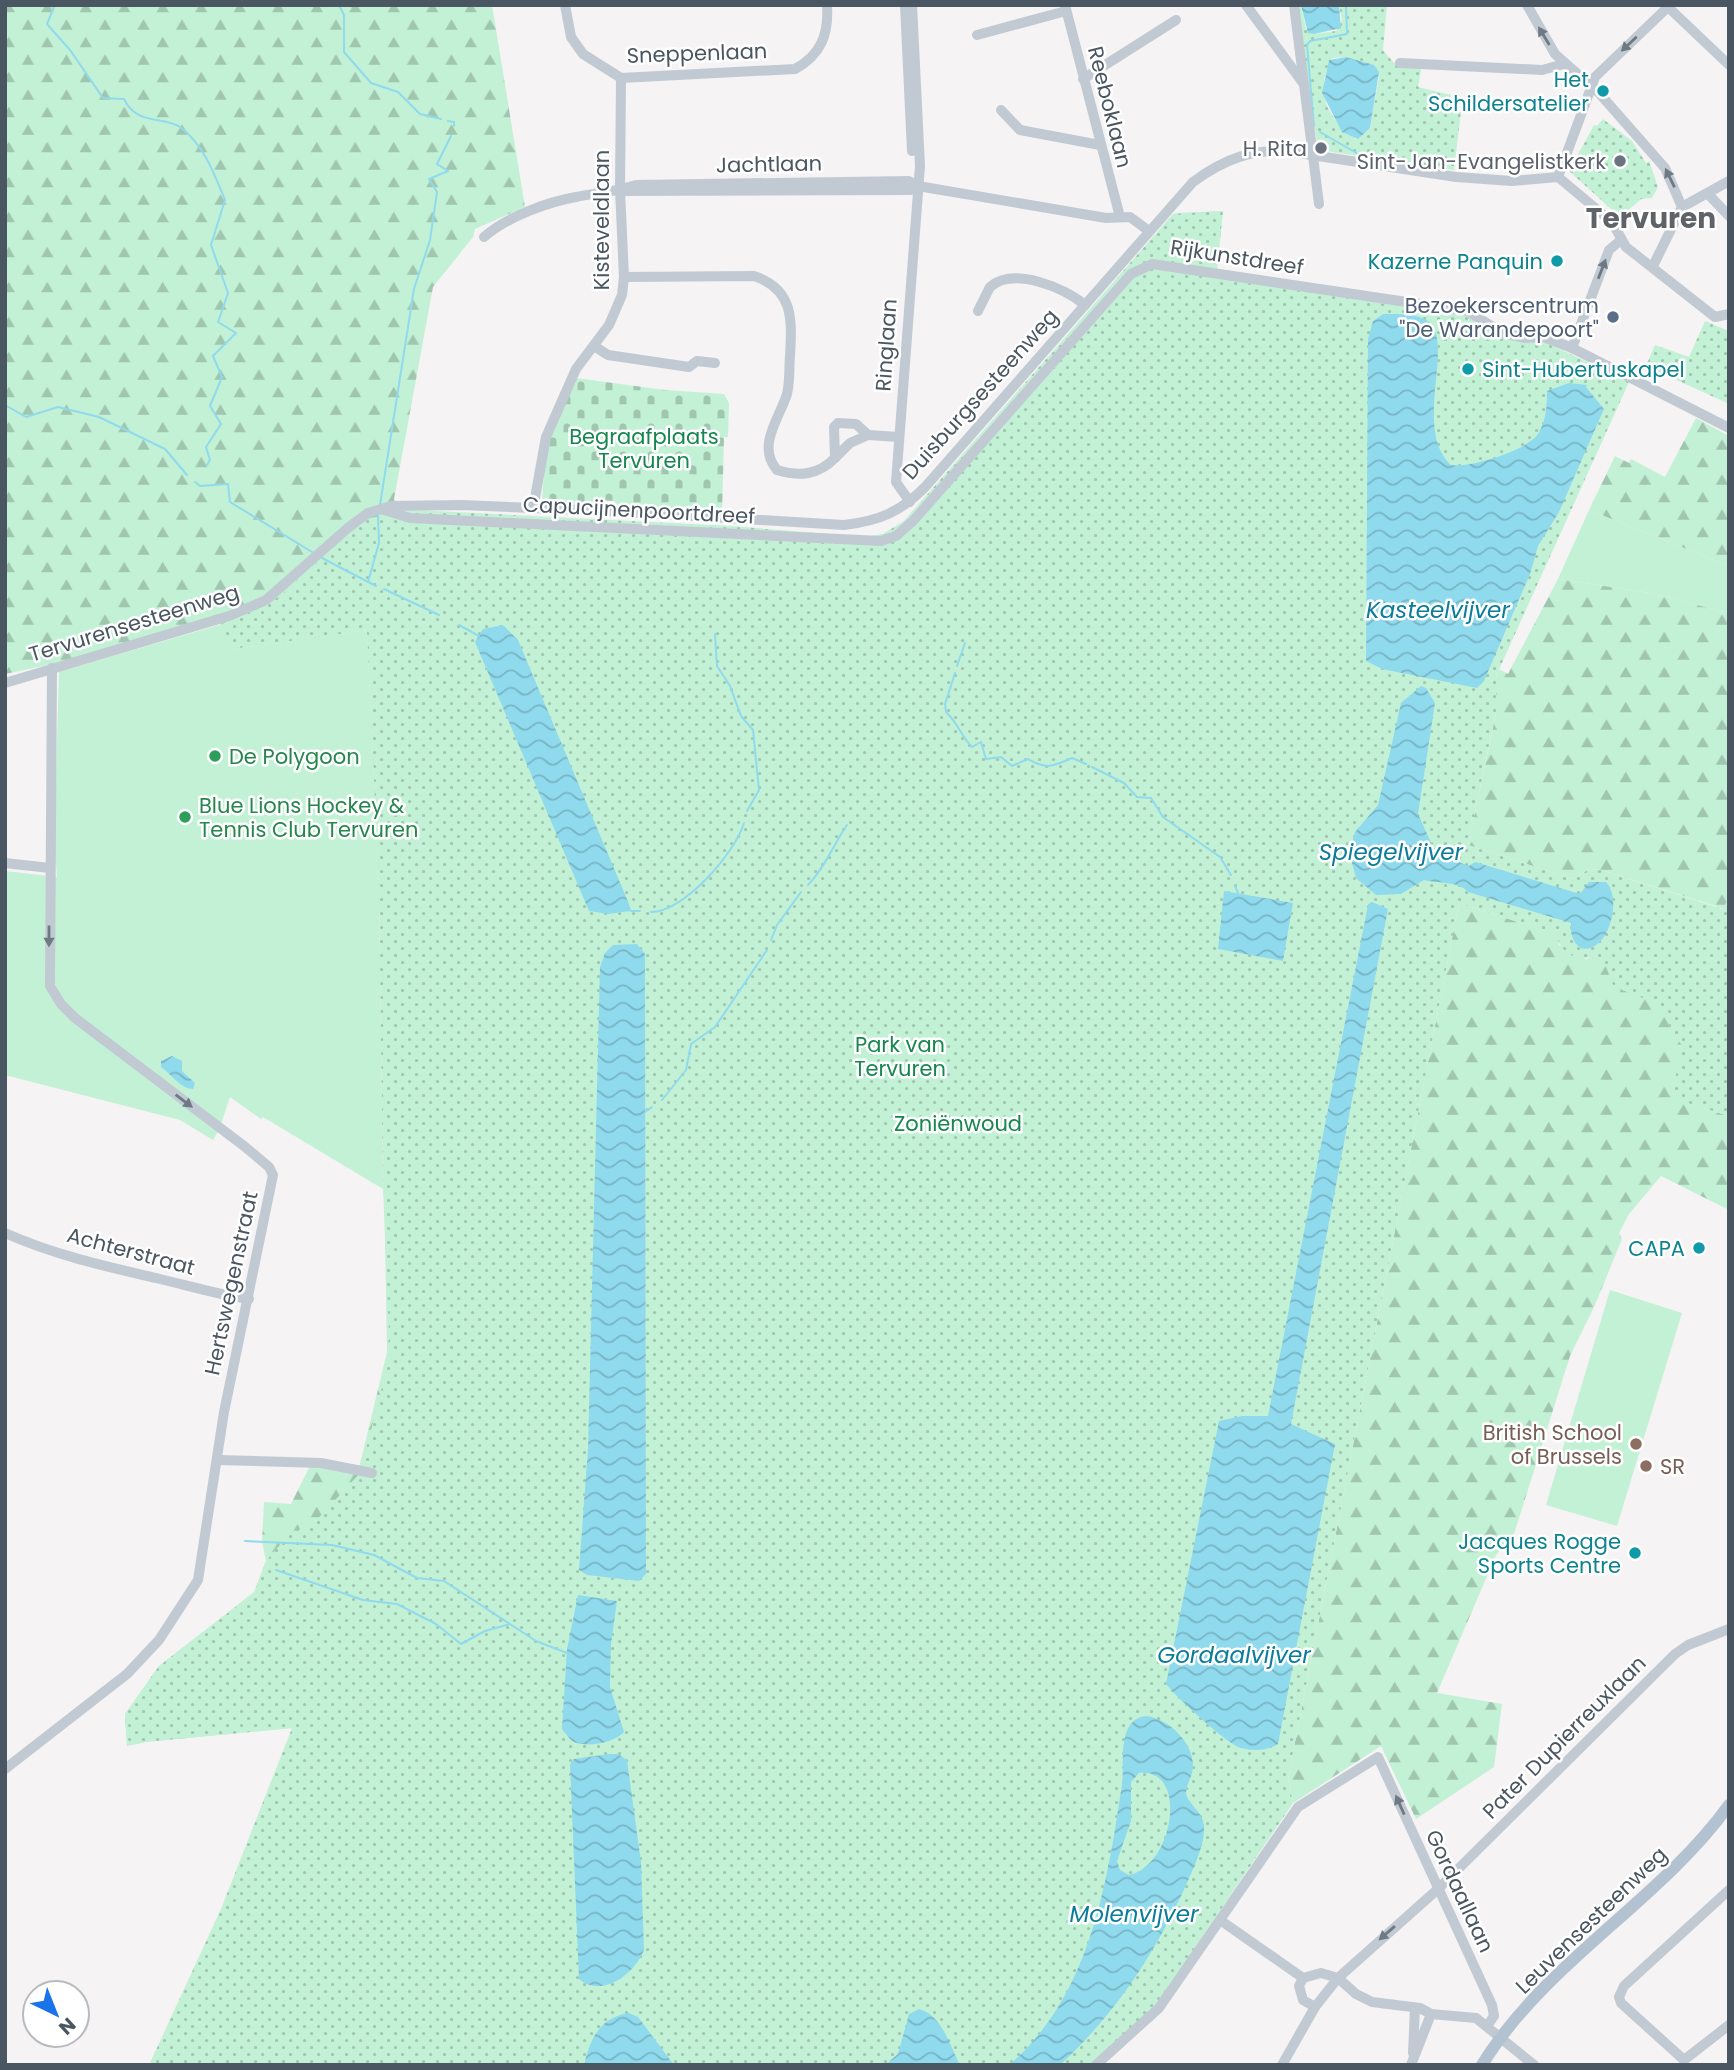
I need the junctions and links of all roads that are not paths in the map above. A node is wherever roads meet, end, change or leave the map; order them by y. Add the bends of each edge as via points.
1 (565, 5) edge
2 (827, 5) edge
3 (905, 5) edge
4 (912, 5) edge
5 (1246, 5) edge
6 (1294, 5) edge
7 (1527, 5) edge
8 (1669, 6) edge
9 (1066, 8) edge
10 (1176, 20) dead end
11 (977, 35) dead end
12 (1400, 63) dead end
13 (1564, 64) junction
14 (1729, 65) edge
15 (621, 78) junction
16 (1083, 79) junction
17 (1303, 83) junction
18 (1590, 85) junction
19 (1001, 110) dead end
20 (1100, 145) junction
21 (1311, 155) junction
22 (1558, 177) junction
23 (1729, 181) edge
24 (918, 186) junction
25 (620, 190) junction
26 (1709, 195) junction
27 (1319, 204) dead end
28 (1682, 207) junction
29 (1729, 216) edge
30 (1120, 217) junction
31 (1149, 231) junction
32 (484, 237) dead end
33 (1621, 240) junction
34 (1653, 265) junction
35 (624, 277) junction
36 (1085, 305) junction
37 (978, 311) dead end
38 (1729, 314) edge
39 (594, 346) junction
40 (1572, 348) junction
41 (715, 363) dead end
42 (1729, 428) edge
43 (868, 435) junction
44 (899, 437) junction
45 (835, 458) junction
46 (910, 502) junction
47 (381, 509) junction
48 (533, 509) junction
49 (368, 513) joint
50 (896, 536) joint
51 (52, 668) junction
52 (5, 683) edge
53 (5, 863) edge
54 (50, 868) junction
55 (5, 1233) edge
56 (249, 1299) junction
57 (218, 1460) junction
58 (372, 1473) dead end
59 (1729, 1629) edge
60 (10, 1765) edge
61 (1729, 1805) edge
62 (1438, 1889) junction
63 (1729, 1890) edge
64 (1220, 1920) junction
65 (1303, 1978) junction
66 (1338, 1978) junction
67 (1315, 2007) junction
68 (1415, 2008) junction
69 (1431, 2014) junction
70 (1729, 2025) edge
71 (1487, 2026) junction
72 (1500, 2037) junction
73 (1412, 2063) edge
74 (1096, 2065) edge
75 (1282, 2065) edge
76 (1482, 2065) edge
77 (1534, 2065) edge

1 - 15 street, Sneppenlaan via 571,37 583,54
2 - 15 street, Sneppenlaan via 828,22 818,52 795,69
3 - 24 street, Ringlaan via 913,167
4 - 24 street, Ringlaan
5 - 17 street
6 - 17 street
13 -> 7 street
8 - 14 street
8 -> 18 street
9 - 11 street
9 - 16 street, Reeboklaan
10 - 16 street
12 - 13 street via 1542,70
13 - 18 street
15 - 25 street, Kisteveldlaan
16 - 20 street, Reeboklaan
17 - 21 street
18 - 22 street
28 -> 18 street via 1665,168
19 - 20 street via 1020,130
20 - 30 street, Reeboklaan
21 - 22 street, Duisburgsesteenweg via 1479,180
21 - 27 street
21 - 31 street, Duisburgsesteenweg via 1269,151 1226,160 1193,182
22 - 33 street via 1612,222
23 - 26 street
24 - 25 street, Jachtlaan via 909,181 659,184
24 - 30 street, Jachtlaan
24 - 44 street, Ringlaan
25 - 32 street, Jachtlaan via 539,208
25 - 35 street, Kisteveldlaan
26 - 28 street
26 - 29 street
28 - 34 street
30 - 31 street, Jachtlaan via 1130,217
31 - 36 street, Duisburgsesteenweg
33 - 34 street
40 -> 33 street via 1609,250
34 - 38 street via 1676,289 1715,317
35 - 39 street, Kisteveldlaan via 617,310
35 - 45 street via 754,276 772,285 792,315 788,391 771,426 773,466 783,472 809,474
36 - 37 street via 1059,289 1010,278 990,287
36 - 46 street, Duisburgsesteenweg
39 - 41 street via 608,355 689,367 697,361
39 - 48 street, Kisteveldlaan via 571,378 546,438
40 - 42 street
40 - 50 street, Rijkunstdreef via 1544,337 1503,333 1467,311 1178,267 1140,267
43 - 44 street
43 - 45 street via 850,443
43 - 45 street via 856,424 838,423 834,427
44 - 46 street, Ringlaan via 896,482
46 - 48 street, Duisburgsesteenweg via 876,520 844,525
47 - 48 street, Duisburgsesteenweg via 406,505
47 - 49 street, Duisburgsesteenweg
47 - 50 street, Capucijnenpoortdreef via 410,518 869,541
49 - 51 street, Tervurensesteenweg via 266,600 229,616
51 - 52 street, Tervurensesteenweg
51 - 54 street, Hertswegenstraat
53 - 54 street
54 -> 56 street, Hertswegenstraat via 50,986 61,1004 272,1171
55 - 56 street, Achterstraat via 116,1269
56 - 57 street, Hertswegenstraat
57 - 58 street via 321,1464
57 - 60 street, Hertswegenstraat via 198,1580 173,1621 127,1674
59 - 62 street, Pater Dupierreuxlaan via 1675,1654
61 - 72 main road, Leuvensesteenweg via 1704,1838 1549,1983
62 -> 64 street, Gordaallaan via 1378,1757 1298,1807
62 -> 66 street, Pater Dupierreuxlaan
62 - 71 street, Gordaallaan via 1492,2005 1494,2017
63 - 70 street via 1624,1986 1619,1997 1684,2060
64 - 65 street
64 - 74 street via 1159,2008
65 - 66 street via 1315,1972
65 - 67 street via 1300,1992 1307,2004
66 - 67 street, Pater Dupierreuxlaan
66 - 68 street via 1372,2002
67 - 75 street, Pater Dupierreuxlaan
68 - 69 street
68 - 73 street
69 - 71 street via 1476,2018
69 - 73 street
71 - 72 street
72 - 76 main road, Leuvensesteenweg
72 - 77 street

